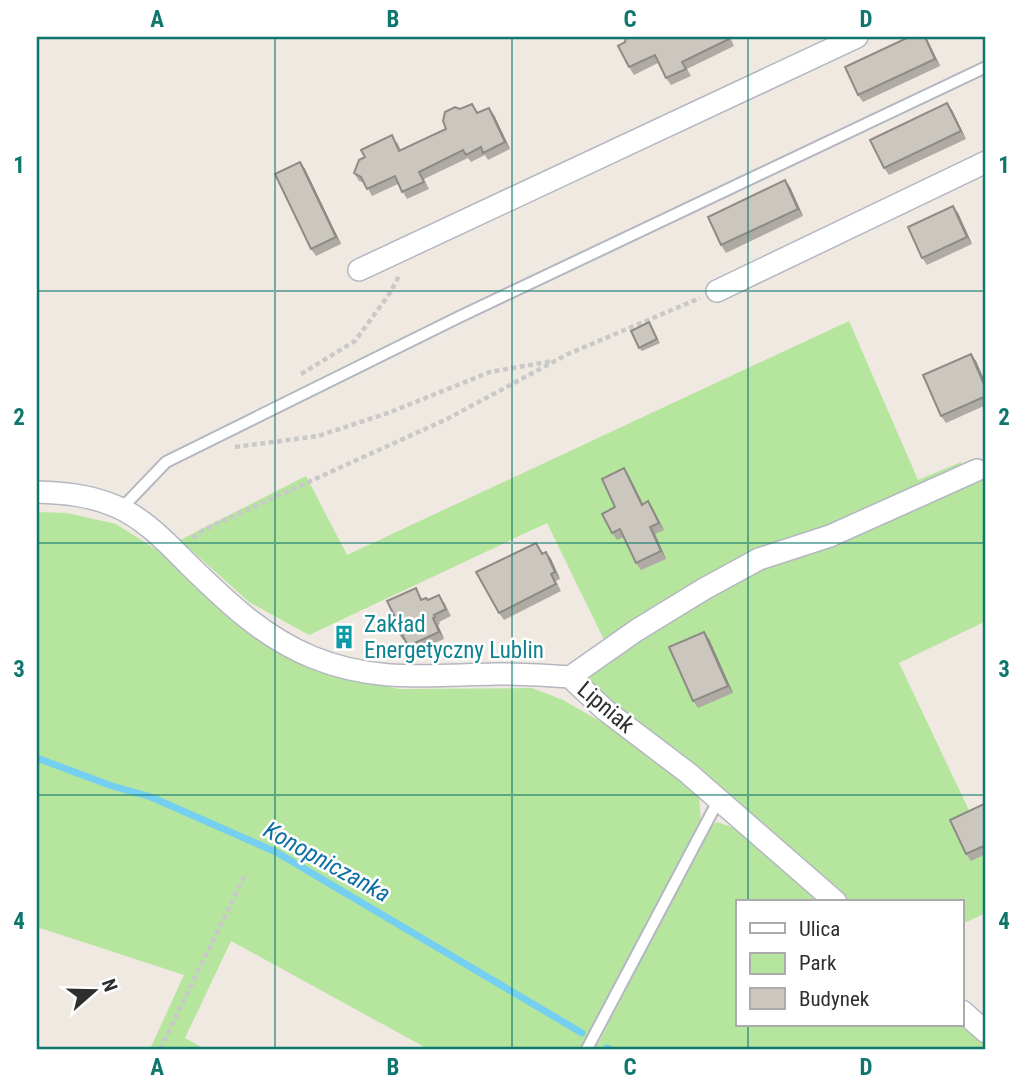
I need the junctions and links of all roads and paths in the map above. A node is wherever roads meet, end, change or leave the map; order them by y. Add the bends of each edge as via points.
1 (857, 37) edge
2 (986, 67) edge
3 (986, 162) edge
4 (414, 244) junction
5 (359, 270) dead end
6 (717, 291) joint
7 (558, 360) junction
8 (296, 377) dead end
9 (228, 449) dead end
10 (982, 468) edge
11 (37, 492) edge
12 (121, 509) junction
13 (175, 551) junction
14 (570, 677) junction
15 (719, 799) junction
16 (246, 873) dead end
17 (834, 900) edge
18 (964, 1013) edge
19 (986, 1032) edge
20 (160, 1049) edge
21 (587, 1049) edge

1 - 4 street
2 - 12 lane via 166,462
3 - 6 street
4 - 5 street
4 - 8 path via 390,293 355,341
6 - 7 path
7 - 9 path via 490,372 318,436
7 - 13 path via 447,419 205,529
10 - 14 street via 830,536 759,559 637,630
11 - 12 street, Lipniak via 79,494
12 - 13 street, Lipniak
13 - 14 street, Lipniak via 245,619 313,658 395,677
14 - 15 street, Lipniak
15 - 17 street, Lipniak
15 - 21 lane
16 - 20 path
18 - 19 street

